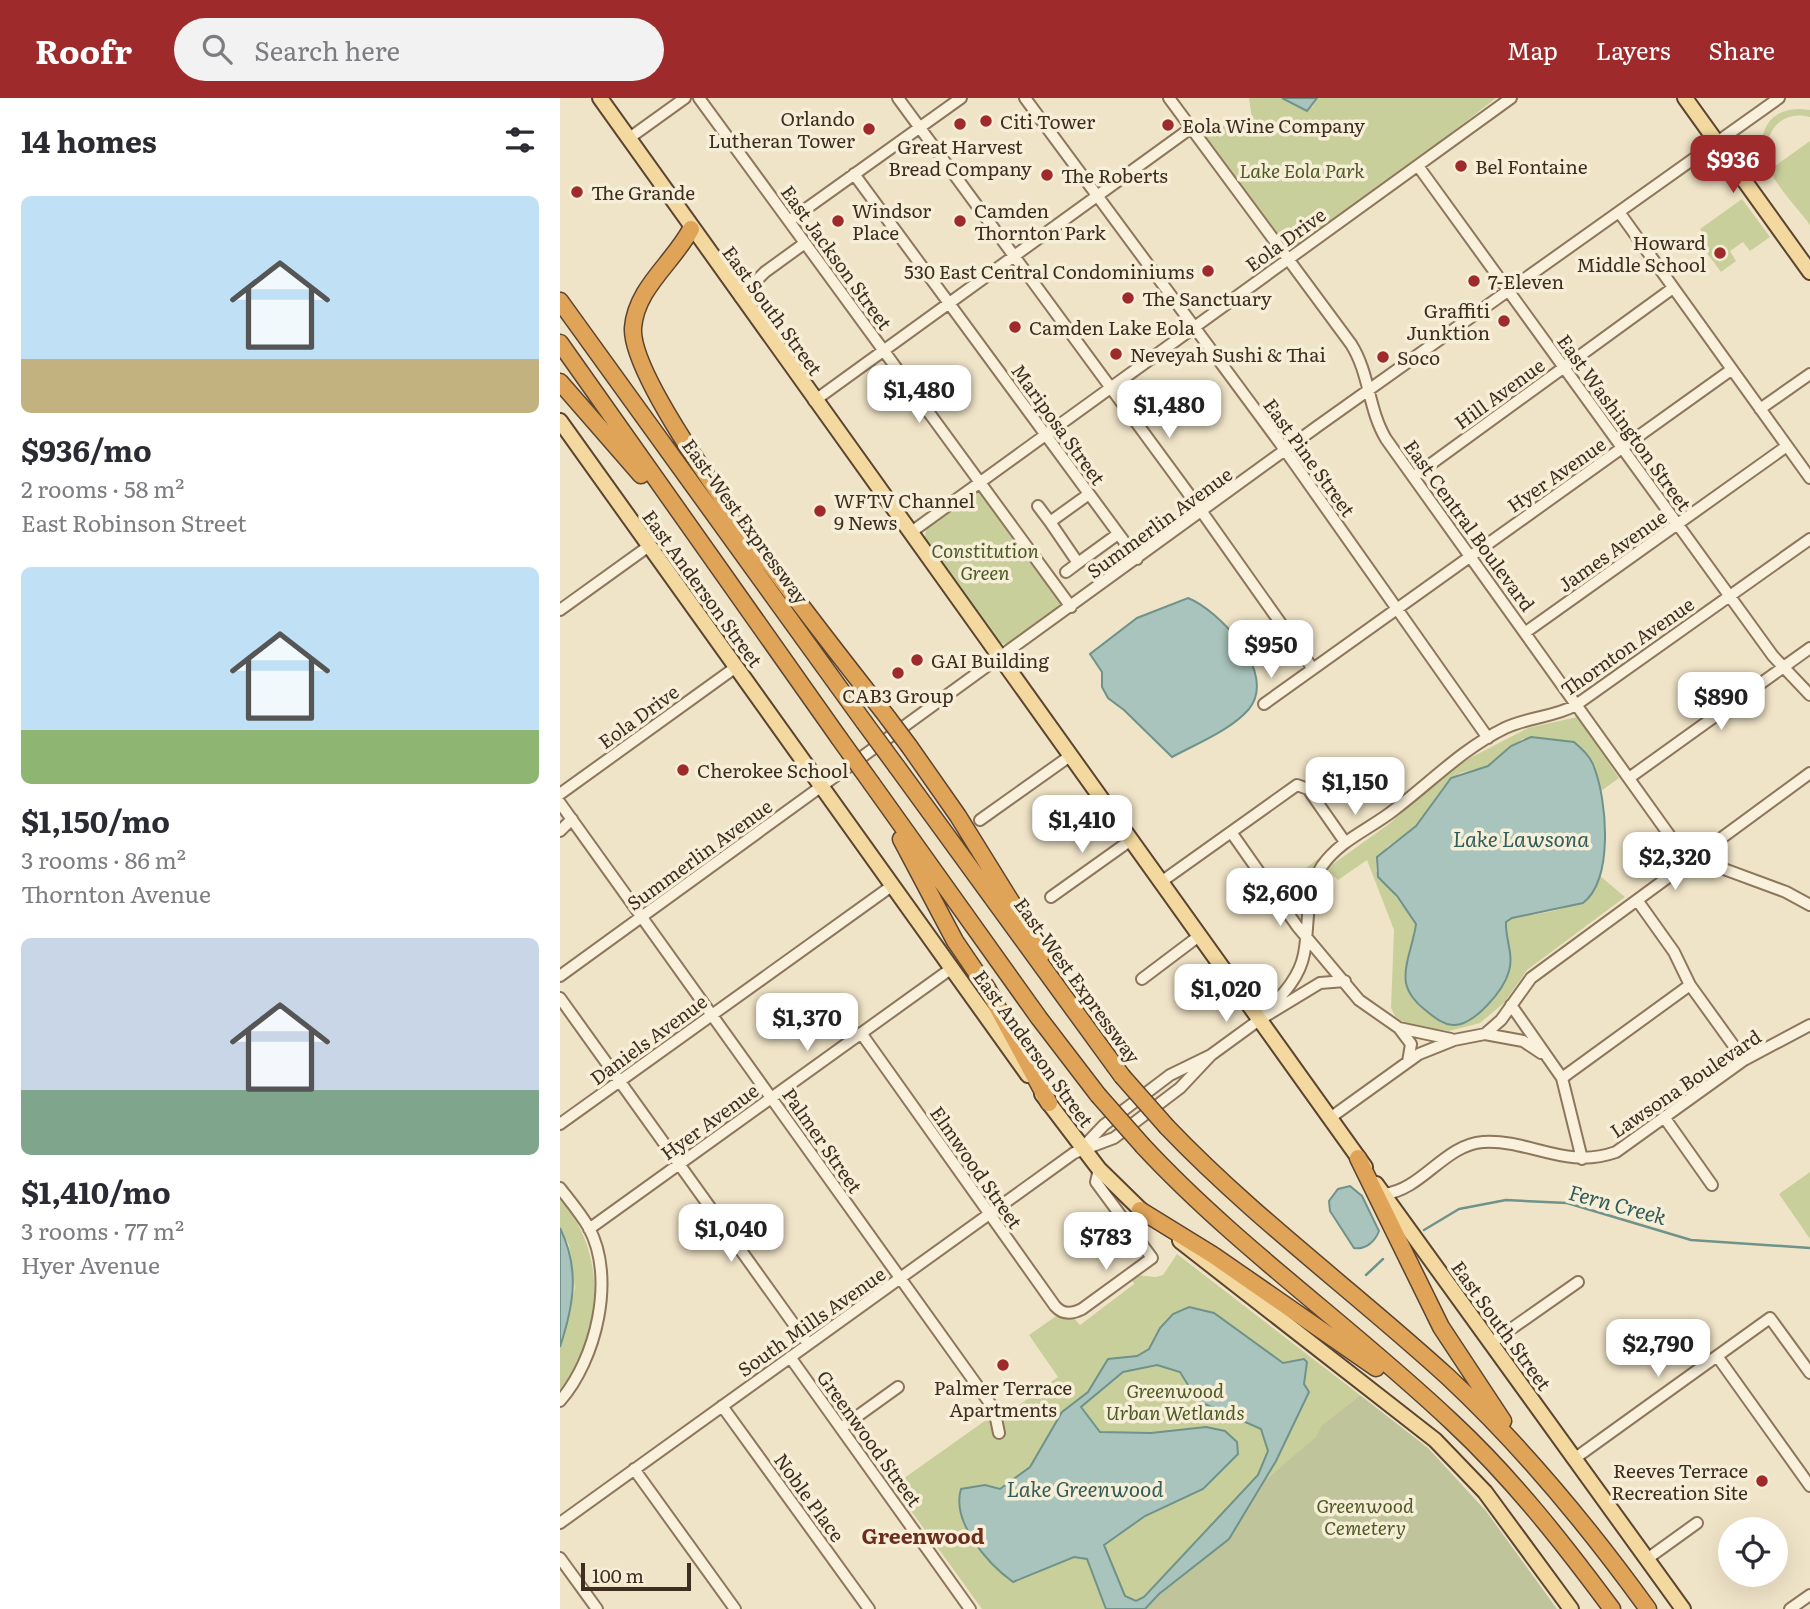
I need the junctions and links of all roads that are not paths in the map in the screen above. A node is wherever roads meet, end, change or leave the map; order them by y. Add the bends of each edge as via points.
1 (685, 98) edge
2 (699, 98) edge
3 (898, 98) edge
4 (961, 98) edge
5 (1025, 98) edge
6 (1169, 98) edge
7 (1511, 98) edge
8 (1685, 98) edge
9 (1779, 98) edge
10 (604, 102) edge
11 (920, 128) junction
12 (1191, 128) junction
13 (628, 139) junction
14 (1717, 142) junction
15 (1418, 166) junction
16 (854, 174) junction
17 (1099, 197) junction
18 (1619, 212) junction
19 (789, 221) junction
20 (691, 229) junction
21 (805, 243) junction
22 (1015, 257) junction
23 (1288, 259) junction
24 (1810, 272) edge
25 (1673, 288) junction
26 (1509, 292) junction
27 (740, 297) junction
28 (560, 301) edge
29 (949, 304) junction
30 (1194, 327) junction
31 (560, 343) edge
32 (884, 351) junction
33 (1564, 367) junction
34 (1731, 370) junction
35 (1810, 374) edge
36 (560, 382) edge
37 (1110, 387) junction
38 (1368, 390) junction
39 (814, 401) junction
40 (1760, 409) junction
41 (561, 426) edge
42 (1045, 434) junction
43 (1787, 446) junction
44 (1622, 448) junction
45 (1286, 452) junction
46 (1413, 477) junction
47 (1810, 478) edge
48 (979, 481) junction
49 (1089, 494) junction
50 (1038, 506) dead end
51 (1202, 512) junction
52 (680, 513) junction
53 (1050, 522) junction
54 (1678, 524) junction
55 (909, 533) junction
56 (1118, 534) junction
57 (1810, 539) edge
58 (649, 546) junction
59 (1470, 556) junction
60 (1137, 559) junction
61 (1078, 563) junction
62 (1066, 572) dead end
63 (1730, 595) junction
64 (1071, 607) junction
65 (560, 610) edge
66 (1397, 610) junction
67 (1526, 632) junction
68 (1810, 648) edge
69 (1000, 658) junction
70 (736, 667) junction
71 (1783, 667) junction
72 (1313, 669) junction
73 (1810, 695) edge
74 (1264, 704) dead end
75 (1576, 705) junction
76 (1488, 738) junction
77 (1070, 756) junction
78 (1810, 774) edge
79 (1629, 778) junction
80 (872, 784) junction
81 (820, 786) junction
82 (560, 794) edge
83 (560, 803) edge
84 (572, 819) junction
85 (980, 820) dead end
86 (560, 831) edge
87 (1231, 832) junction
88 (1131, 840) junction
89 (1345, 842) junction
90 (1694, 858) junction
91 (1161, 883) junction
92 (893, 885) junction
93 (1051, 897) dead end
94 (1637, 900) junction
95 (1280, 901) junction
96 (1809, 901) edge
97 (1308, 903) junction
98 (642, 918) junction
99 (1306, 935) junction
100 (1199, 936) junction
101 (952, 968) junction
102 (560, 976) edge
103 (1142, 979) dead end
104 (1345, 981) junction
105 (1690, 985) junction
106 (560, 999) edge
107 (1511, 1005) junction
108 (1069, 1006) junction
109 (712, 1014) junction
110 (1259, 1020) junction
111 (1810, 1025) edge
112 (1399, 1028) junction
113 (861, 1033) junction
114 (1485, 1034) junction
115 (1454, 1040) junction
116 (1210, 1055) junction
117 (1548, 1059) junction
118 (1744, 1060) junction
119 (1408, 1062) junction
120 (1562, 1078) junction
121 (620, 1081) junction
122 (771, 1098) junction
123 (1049, 1103) junction
124 (1335, 1114) junction
125 (1664, 1117) junction
126 (560, 1124) edge
127 (1083, 1147) junction
128 (1359, 1158) junction
129 (1582, 1159) junction
130 (679, 1165) junction
131 (1099, 1169) junction
132 (1712, 1185) dead end
133 (560, 1188) edge
134 (1384, 1194) junction
135 (1140, 1210) junction
136 (989, 1214) junction
137 (590, 1229) junction
138 (900, 1279) junction
139 (1578, 1282) dead end
140 (1491, 1343) junction
141 (808, 1344) junction
142 (1717, 1356) junction
143 (790, 1357) junction
144 (1810, 1373) edge
145 (898, 1387) dead end
146 (560, 1401) edge
147 (722, 1406) junction
148 (1437, 1408) junction
149 (841, 1427) junction
150 (999, 1433) dead end
151 (1528, 1458) junction
152 (1574, 1459) junction
153 (634, 1469) junction
154 (1810, 1486) edge
155 (560, 1523) edge
156 (1697, 1523) dead end
157 (1549, 1525) junction
158 (560, 1558) edge
159 (1647, 1559) junction
160 (1810, 1595) edge
161 (597, 1609) edge
162 (735, 1609) edge
163 (869, 1609) edge
164 (970, 1609) edge
165 (1571, 1609) edge
166 (1604, 1609) edge
167 (1612, 1609) edge
168 (1648, 1609) edge
169 (1683, 1609) edge
170 (1790, 1609) edge

1 - 13 street
2 - 19 street, East Jackson Street
3 - 11 street
4 - 11 street
5 - 17 street, East Pine Street
6 - 12 street, East Central Boulevard
7 - 15 street, Eola Drive
8 - 14 main road
9 - 14 street, Summerlin Avenue
10 - 13 main road, East South Street
11 - 16 street
11 - 22 street
12 - 17 street
12 - 23 street, East Central Boulevard
13 - 20 main road, East South Street
14 - 18 street, Summerlin Avenue
14 - 24 main road
15 - 23 street, Eola Drive
15 - 26 street, East Washington Street
16 - 19 street
16 - 29 street, Mariposa Street
17 - 22 street
17 - 30 street, East Pine Street
18 - 25 street
18 - 26 street, Summerlin Avenue
19 - 21 street, East Jackson Street
20 - 27 main road, East South Street
20 - 108 highway, bridge via 641,298 633,330 640,364 686,443 958,816 1041,950
21 - 27 street
21 - 32 street, East Jackson Street
22 - 29 street
22 - 37 street
23 - 30 street, Eola Drive
23 - 38 street, East Central Boulevard via 1356,353
25 - 33 street, Hill Avenue
25 - 34 street
26 - 33 street, East Washington Street
26 - 38 street, Summerlin Avenue
27 - 39 main road, East South Street
28 - 108 highway, East-West Expressway, bridge
29 - 32 street
29 - 42 street, Mariposa Street
30 - 37 street, Eola Drive
30 - 45 street, East Pine Street
31 - 52 highway
32 - 39 street
32 - 48 street, East Jackson Street
33 - 44 street, East Washington Street
33 - 46 street, Hill Avenue
34 - 40 street
34 - 44 street, Hyer Avenue
35 - 40 street
36 - 52 highway via 656,493
37 - 42 street, Eola Drive
37 - 51 street
38 - 45 street, Summerlin Avenue
38 - 46 street, East Central Boulevard via 1380,429
39 - 55 main road, East South Street
40 - 43 street
41 - 58 main road, East Anderson Street
42 - 48 street, Eola Drive
42 - 49 street, Mariposa Street
43 - 47 street
43 - 54 street, James Avenue
44 - 54 street, East Washington Street
44 - 59 street, Hyer Avenue
45 - 51 street, Summerlin Avenue
45 - 66 street, East Pine Street
46 - 59 street, East Central Boulevard
48 - 55 street, Eola Drive
48 - 64 street, East Jackson Street
49 - 53 street
49 - 56 street, Mariposa Street
50 - 53 street
51 - 60 street, Summerlin Avenue
51 - 72 street
52 - 80 highway, bridge
53 - 61 street
54 - 63 street, East Washington Street
54 - 67 street, James Avenue
55 - 69 main road, East South Street
56 - 60 street, Mariposa Street
56 - 61 street
57 - 63 street, Thornton Avenue
58 - 65 street
58 - 70 main road, East Anderson Street
59 - 66 street, Hyer Avenue
59 - 67 street, East Central Boulevard
60 - 64 street, Summerlin Avenue
61 - 62 street
63 - 71 street, East Washington Street
63 - 75 street, Thornton Avenue
64 - 69 street, Summerlin Avenue
66 - 72 street, Hyer Avenue
66 - 76 street, East Pine Street
67 - 75 street, East Central Boulevard
68 - 71 street
69 - 77 main road, East South Street
69 - 81 street, Summerlin Avenue
70 - 81 main road, East Anderson Street
70 - 82 street, Eola Drive
71 - 73 street, East Washington Street
71 - 79 street
72 - 74 street, Hyer Avenue
75 - 76 street, Thornton Avenue via 1516,723
75 - 79 street, East Central Boulevard
76 - 89 street, Thornton Avenue
77 - 85 street
77 - 88 main road, East South Street
78 - 90 street
79 - 90 street, East Central Boulevard via 1675,843
80 - 123 highway
80 - 148 highway, bridge via 1054,1040 1143,1146 1242,1243
81 - 92 main road, East Anderson Street
81 - 98 street, Summerlin Avenue
83 - 84 street, Palmer Street
84 - 86 street
84 - 98 street, Palmer Street
87 - 89 street via 1301,785
87 - 91 street
87 - 95 street
88 - 91 main road, East South Street
88 - 93 street
89 - 97 street, Thornton Avenue via 1322,867
90 - 94 street
90 - 96 street, East Central Boulevard
91 - 100 main road, East South Street
92 - 101 main road, East Anderson Street
92 - 109 street, Daniels Avenue
94 - 105 street via 1674,952
94 - 107 street via 1531,978
95 - 97 street via 1293,910
95 - 99 street
97 - 99 street, Thornton Avenue
98 - 102 street, Summerlin Avenue
98 - 109 street, Palmer Street
99 - 104 street
99 - 110 street, Thornton Avenue via 1295,978
100 - 103 street
100 - 110 main road, East South Street
101 - 113 street, Hyer Avenue
101 - 123 main road, East Anderson Street
104 - 110 street, South Mills Avenue via 1320,983
104 - 112 street via 1373,1012
105 - 118 street
105 - 120 street
106 - 121 street
107 - 114 street
107 - 117 street
108 - 151 highway, East-West Expressway, bridge via 1167,1127 1273,1229 1448,1377
109 - 121 street, Daniels Avenue
109 - 122 street, Palmer Street
110 - 116 street, South Mills Avenue
110 - 124 main road, East South Street
111 - 118 street, Lawsona Boulevard
112 - 115 street
112 - 119 street via 1411,1044
113 - 122 street, Hyer Avenue
113 - 136 street, Elmwood Street
114 - 115 street
114 - 117 street via 1523,1041
115 - 119 street
116 - 127 street, South Mills Avenue via 1170,1075 1104,1125
116 - 127 street, South Mills Avenue via 1180,1088 1114,1138
117 - 120 street
118 - 125 street, Lawsona Boulevard
119 - 124 street
120 - 129 street
121 - 126 street, Daniels Avenue
121 - 130 street
122 - 130 street, Hyer Avenue
122 - 138 street, Palmer Street
123 - 127 main road, East Anderson Street
124 - 128 main road, East South Street
125 - 129 street, Lawsona Boulevard via 1616,1152
125 - 132 street
127 - 131 main road, East Anderson Street
127 - 136 street, South Mills Avenue
128 - 134 main road, East South Street
128 - 151 highway via 1441,1327
129 - 134 street, Lawsona Boulevard via 1506,1144 1469,1144 1400,1191
130 - 137 street, Hyer Avenue
130 - 141 street
131 - 135 main road, East Anderson Street
131 - 136 street, Elmwood Street via 1096,1182 1152,1258 1070,1313 1055,1306
133 - 137 street
134 - 140 main road, East South Street
135 - 148 highway
135 - 165 main road, East Anderson Street via 1435,1440 1485,1492
136 - 138 street, South Mills Avenue
137 - 146 street via 599,1265 598,1321 580,1371
138 - 141 street, South Mills Avenue
138 - 150 street, Palmer Street via 994,1409
139 - 140 street
140 - 152 main road, East South Street
141 - 143 street, South Mills Avenue
142 - 144 street via 1770,1318
142 - 152 street
142 - 154 street
143 - 147 street, South Mills Avenue
143 - 149 street, Greenwood Street
145 - 149 street
147 - 153 street, South Mills Avenue
147 - 163 street, Noble Place
148 - 157 highway
149 - 164 street, Greenwood Street
151 - 168 highway, East-West Expressway
152 - 159 main road, East South Street
153 - 155 street, South Mills Avenue
153 - 162 street
156 - 159 street
157 - 166 highway
157 - 167 highway
158 - 161 street
159 - 169 main road, East South Street
160 - 170 street

